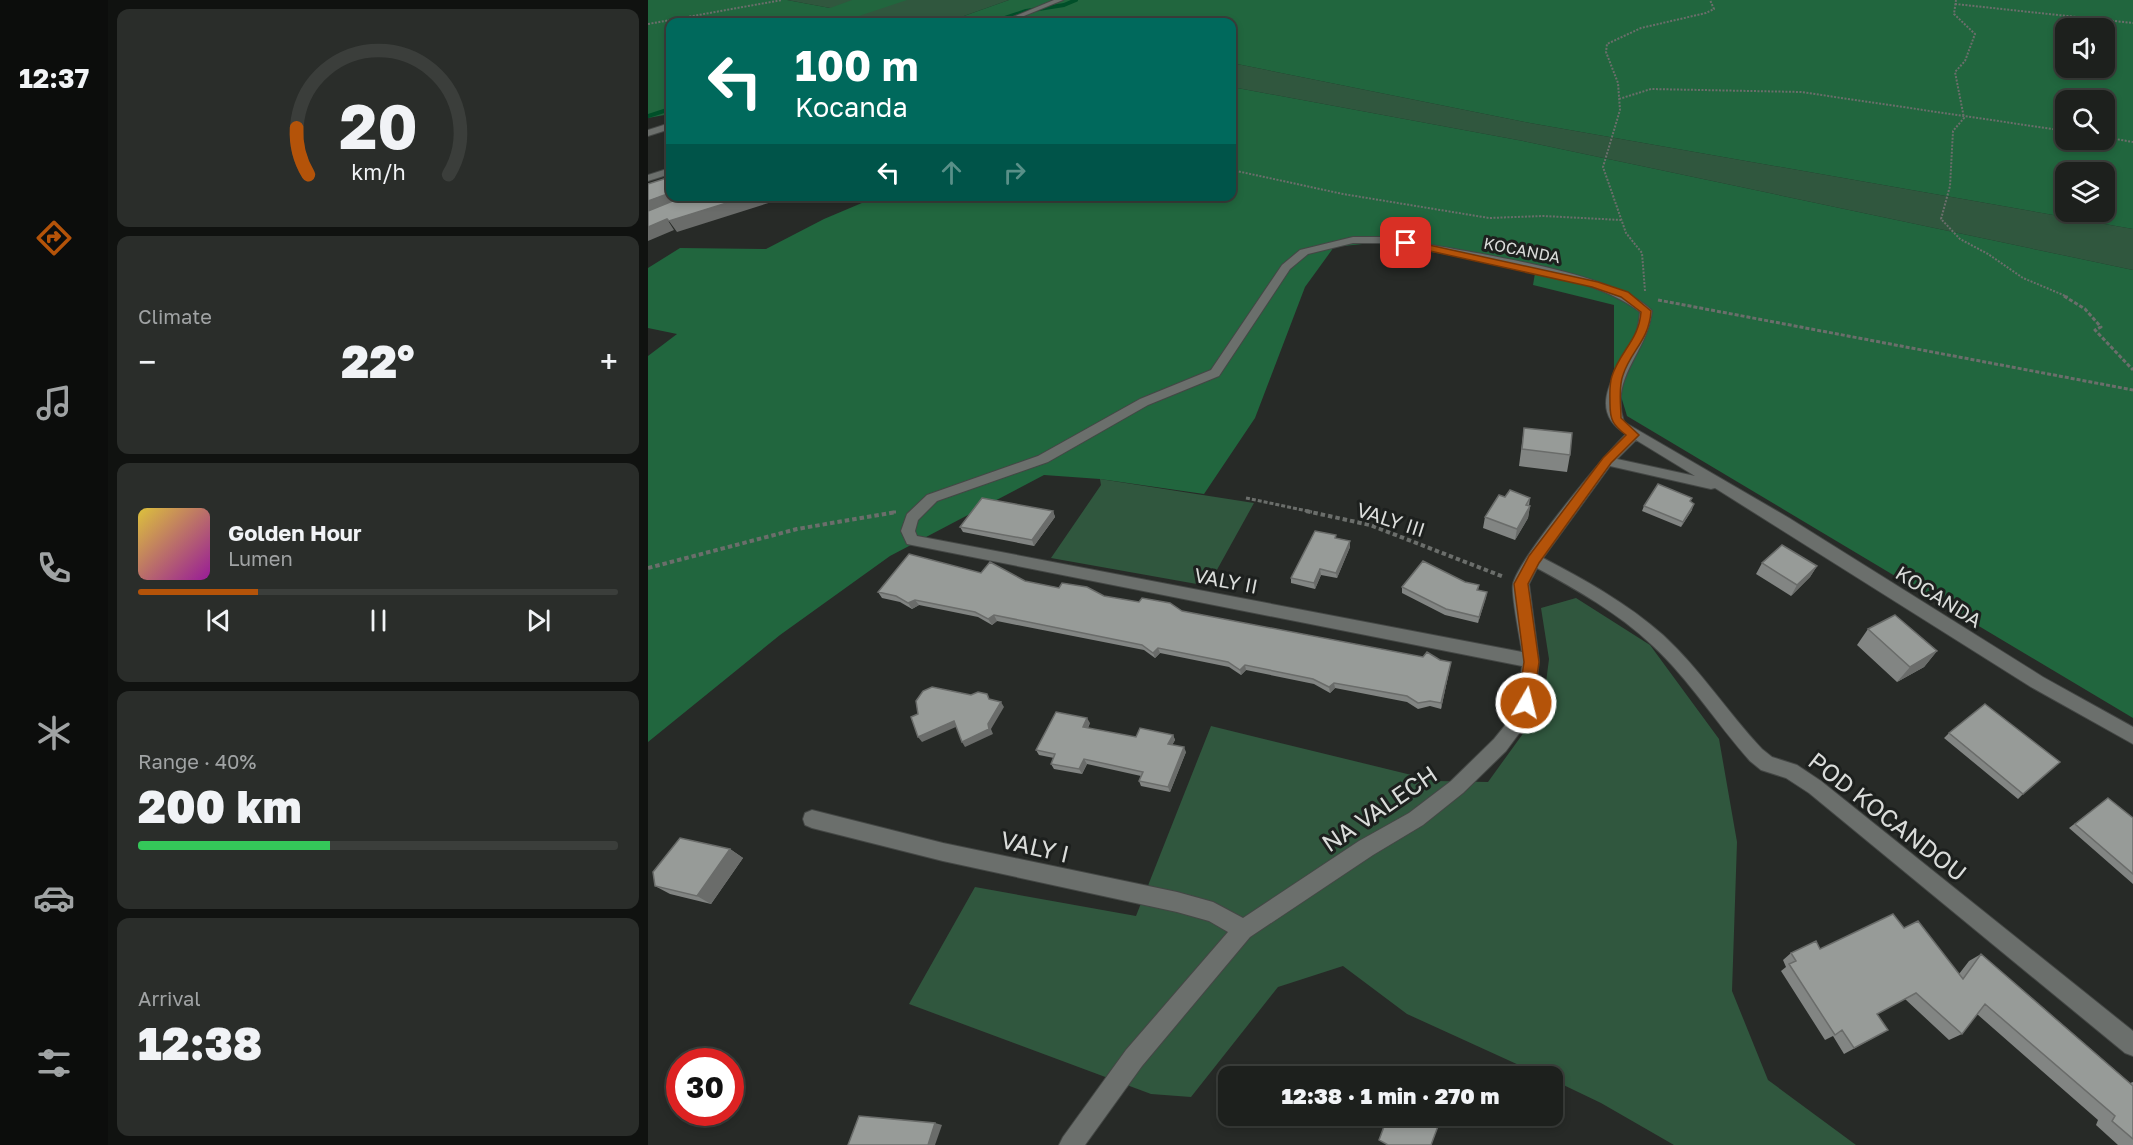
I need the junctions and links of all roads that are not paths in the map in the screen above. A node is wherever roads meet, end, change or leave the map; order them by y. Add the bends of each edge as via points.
1 (1060, 0) edge
2 (1016, 18) edge
3 (666, 127) edge
4 (648, 133) edge
5 (666, 172) edge
6 (648, 178) edge
7 (1633, 435) junction
8 (1607, 460) junction
9 (1726, 487) junction
10 (912, 540) joint
11 (1534, 560) junction
12 (1532, 662) junction
13 (2133, 736) edge
14 (812, 819) dead end
15 (1243, 930) junction
16 (2133, 1045) edge
17 (1071, 1145) edge

1 - 2 street
3 - 4 street
5 - 6 street
7 - 8 street
7 - 9 street, KOCANDA
7 - 10 street, KOCANDA via 1615,418 1615,382 1645,329 1644,301 1559,275 1406,243 1353,240 1314,248 1286,267 1215,373 1144,402 1043,459 933,498 912,518 908,531
8 - 9 street, KOCANDA
8 - 11 street
9 - 13 street, KOCANDA via 2037,682
10 - 12 street, VALY II
11 - 12 street, NA VALECH via 1521,584
11 - 16 street, POD KOCANDOU via 1580,585 1650,634 1756,755 1815,787
12 - 15 street, NA VALECH via 1526,703 1517,723 1457,787 1416,819
14 - 15 street, VALY I via 1177,902 1213,912
15 - 17 street, NA VALECH via 1134,1058

